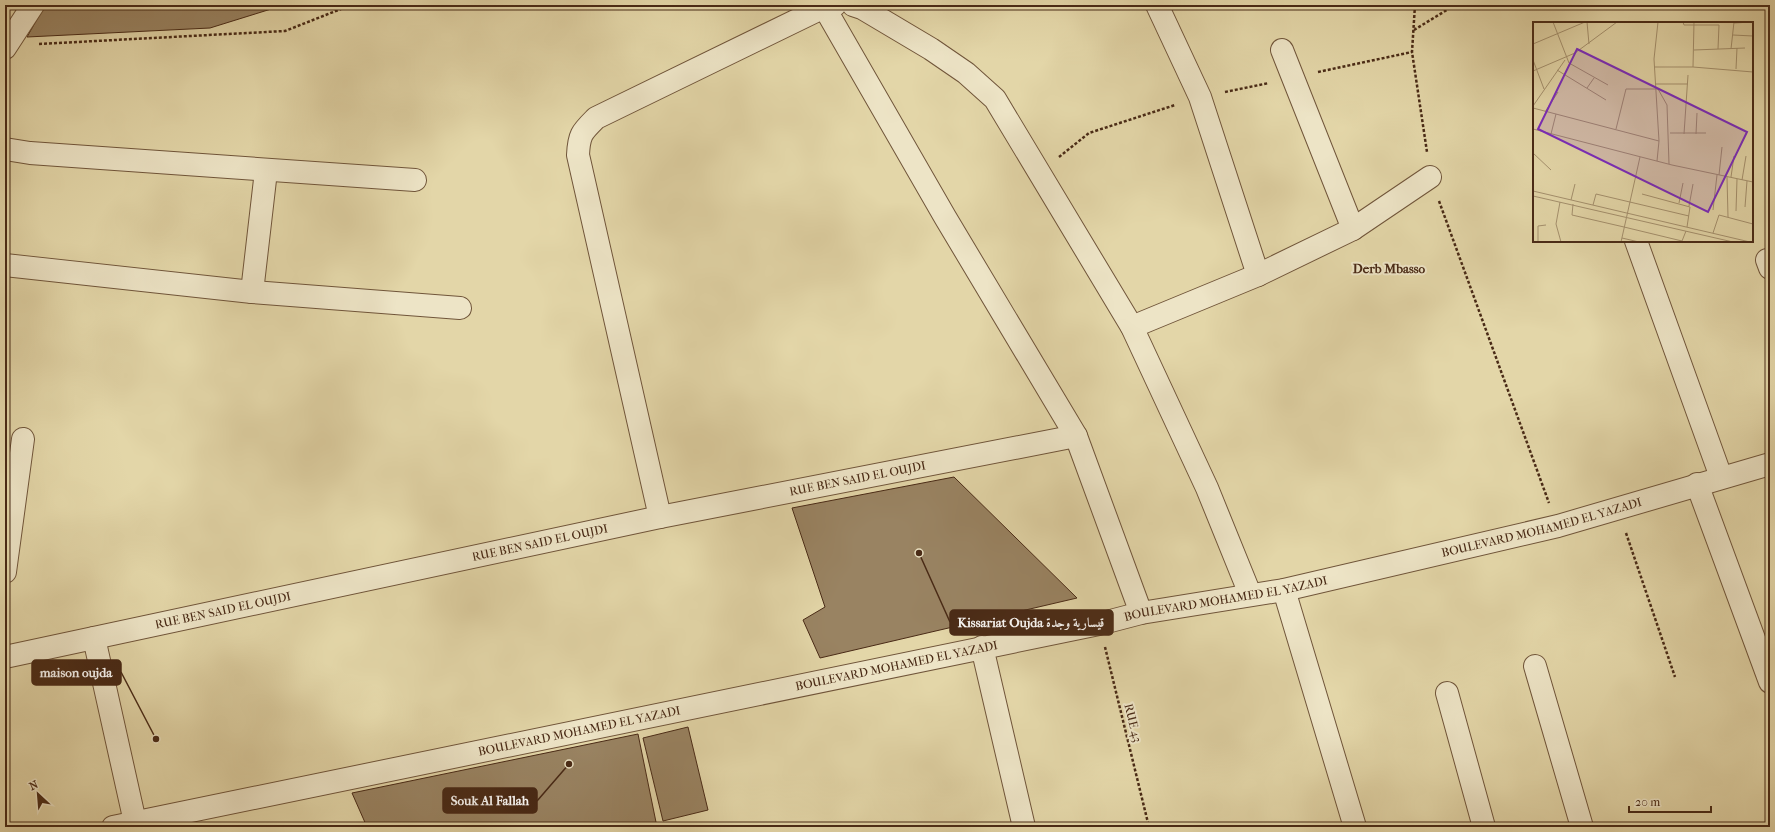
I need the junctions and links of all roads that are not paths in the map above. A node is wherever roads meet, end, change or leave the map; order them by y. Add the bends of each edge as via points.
1 (34, 5) edge
2 (853, 5) edge
3 (1157, 5) edge
4 (827, 6) edge
5 (6, 46) edge
6 (1282, 50) dead end
7 (5, 149) edge
8 (266, 171) junction
9 (1430, 177) road end
10 (415, 180) dead end
11 (1353, 229) junction
12 (1636, 242) edge
13 (5, 264) edge
14 (1258, 275) junction
15 (252, 292) junction
16 (460, 308) dead end
17 (1132, 328) junction
18 (1076, 436) junction
19 (23, 439) dead end
20 (1770, 464) edge
21 (1721, 477) junction
22 (1698, 484) junction
23 (660, 517) junction
24 (5, 572) edge
25 (1284, 590) junction
26 (1250, 594) junction
27 (1141, 613) junction
28 (94, 638) junction
29 (982, 647) junction
30 (5, 658) edge
31 (1535, 666) dead end
32 (1770, 682) edge
33 (1447, 693) dead end
34 (135, 822) junction
35 (112, 827) edge
36 (1024, 827) edge
37 (1355, 827) edge
38 (1484, 827) edge
39 (1582, 827) edge

1 - 5 street
2 - 17 street via 931,49 966,73 995,99
3 - 14 street via 1200,97
4 - 18 street via 945,216
4 - 23 street via 596,118 579,139 578,155
6 - 11 street
7 - 8 street
8 - 10 street
8 - 15 street
9 - 11 street
11 - 14 street
12 - 21 street
13 - 15 street
14 - 17 street
15 - 16 street
17 - 26 street via 1207,488
18 - 23 street, RUE BEN SAID EL OUJDI
18 - 27 street
19 - 24 street
20 - 21 street, BOULEVARD MOHAMED EL YAZADI
21 - 22 street, BOULEVARD MOHAMED EL YAZADI
22 - 25 street, BOULEVARD MOHAMED EL YAZADI via 1558,526
22 - 32 street
23 - 28 street, RUE BEN SAID EL OUJDI
25 - 26 street, BOULEVARD MOHAMED EL YAZADI
25 - 37 street
26 - 27 street, BOULEVARD MOHAMED EL YAZADI
27 - 29 street, BOULEVARD MOHAMED EL YAZADI
28 - 30 street, RUE BEN SAID EL OUJDI
28 - 34 street
29 - 34 street, BOULEVARD MOHAMED EL YAZADI
29 - 36 street
31 - 39 street
33 - 38 street
34 - 35 street, BOULEVARD MOHAMED EL YAZADI

